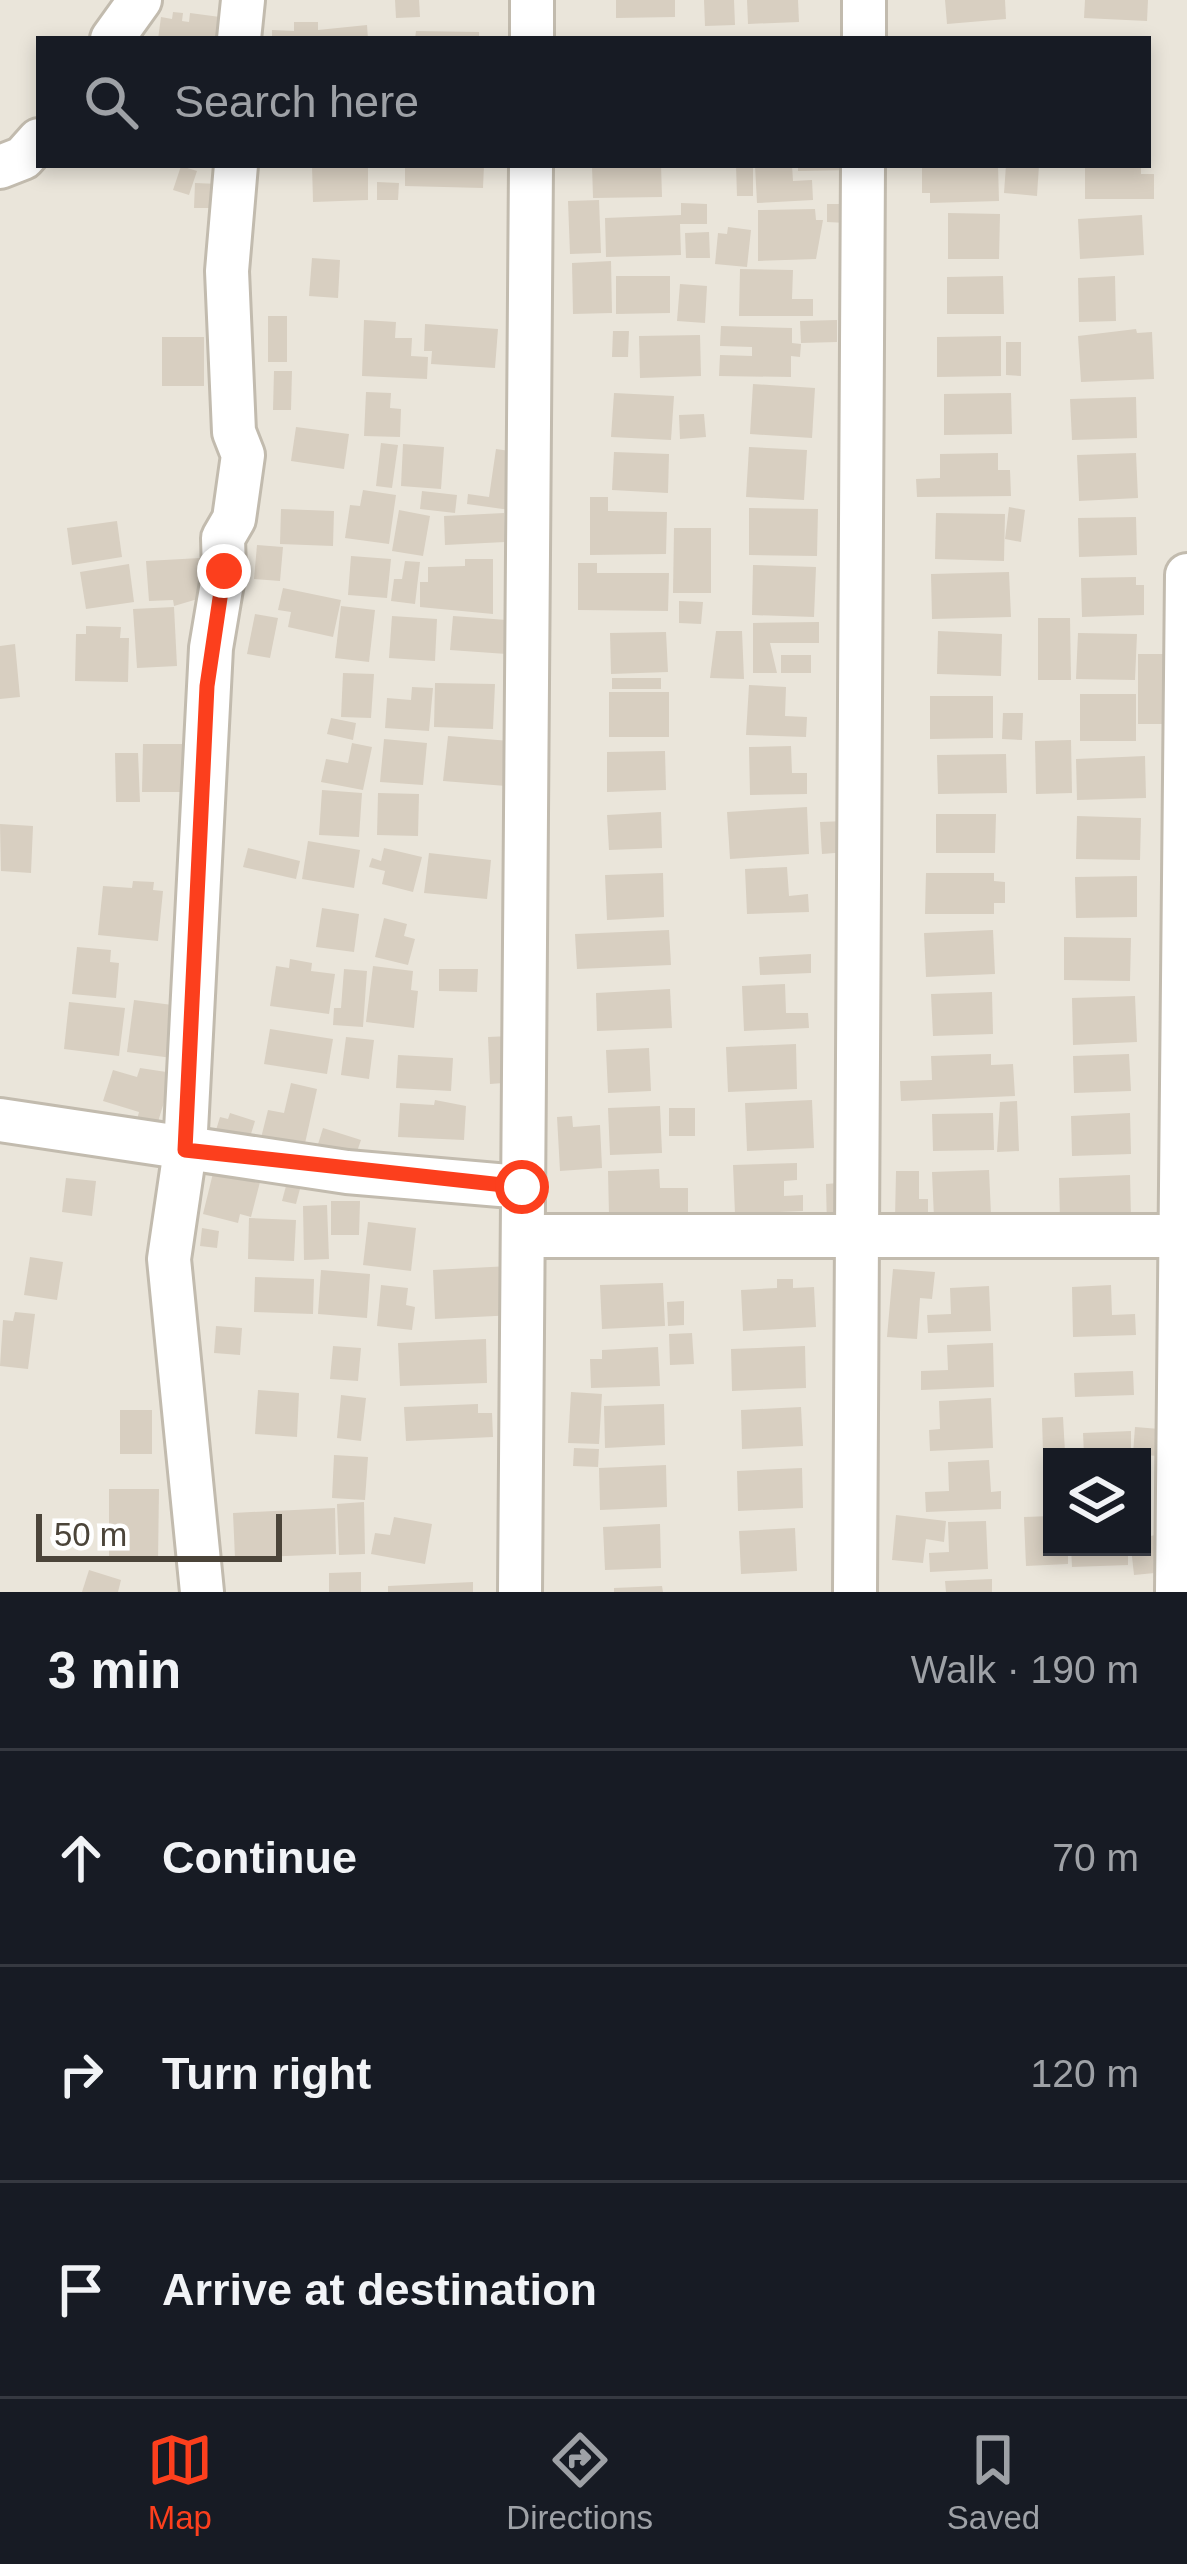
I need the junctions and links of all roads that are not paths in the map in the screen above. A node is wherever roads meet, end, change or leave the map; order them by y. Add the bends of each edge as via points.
1 (140, 0) edge
2 (242, 0) edge
3 (532, 0) edge
4 (864, 0) edge
5 (114, 36) edge
6 (239, 36) edge
7 (532, 36) edge
8 (864, 36) edge
9 (36, 143) edge
10 (0, 167) edge
11 (236, 168) edge
12 (531, 168) edge
13 (863, 168) edge
14 (1187, 575) edge
15 (0, 1120) edge
16 (185, 1150) junction
17 (522, 1187) junction
18 (523, 1236) junction
19 (1184, 1236) edge
20 (858, 1240) junction
21 (202, 1592) edge
22 (520, 1592) edge
23 (855, 1592) edge
24 (1177, 1592) edge

1 - 5 street
2 - 6 street
3 - 7 street
4 - 8 street
9 - 10 street
11 - 16 street via 227,271 233,431 243,455 234,518 223,538 207,686
12 - 17 street
13 - 20 street
14 - 19 street
15 - 16 street
16 - 17 street
16 - 21 street via 169,1259
17 - 18 street
18 - 20 street
18 - 22 street
19 - 20 street
19 - 24 street
20 - 23 street

